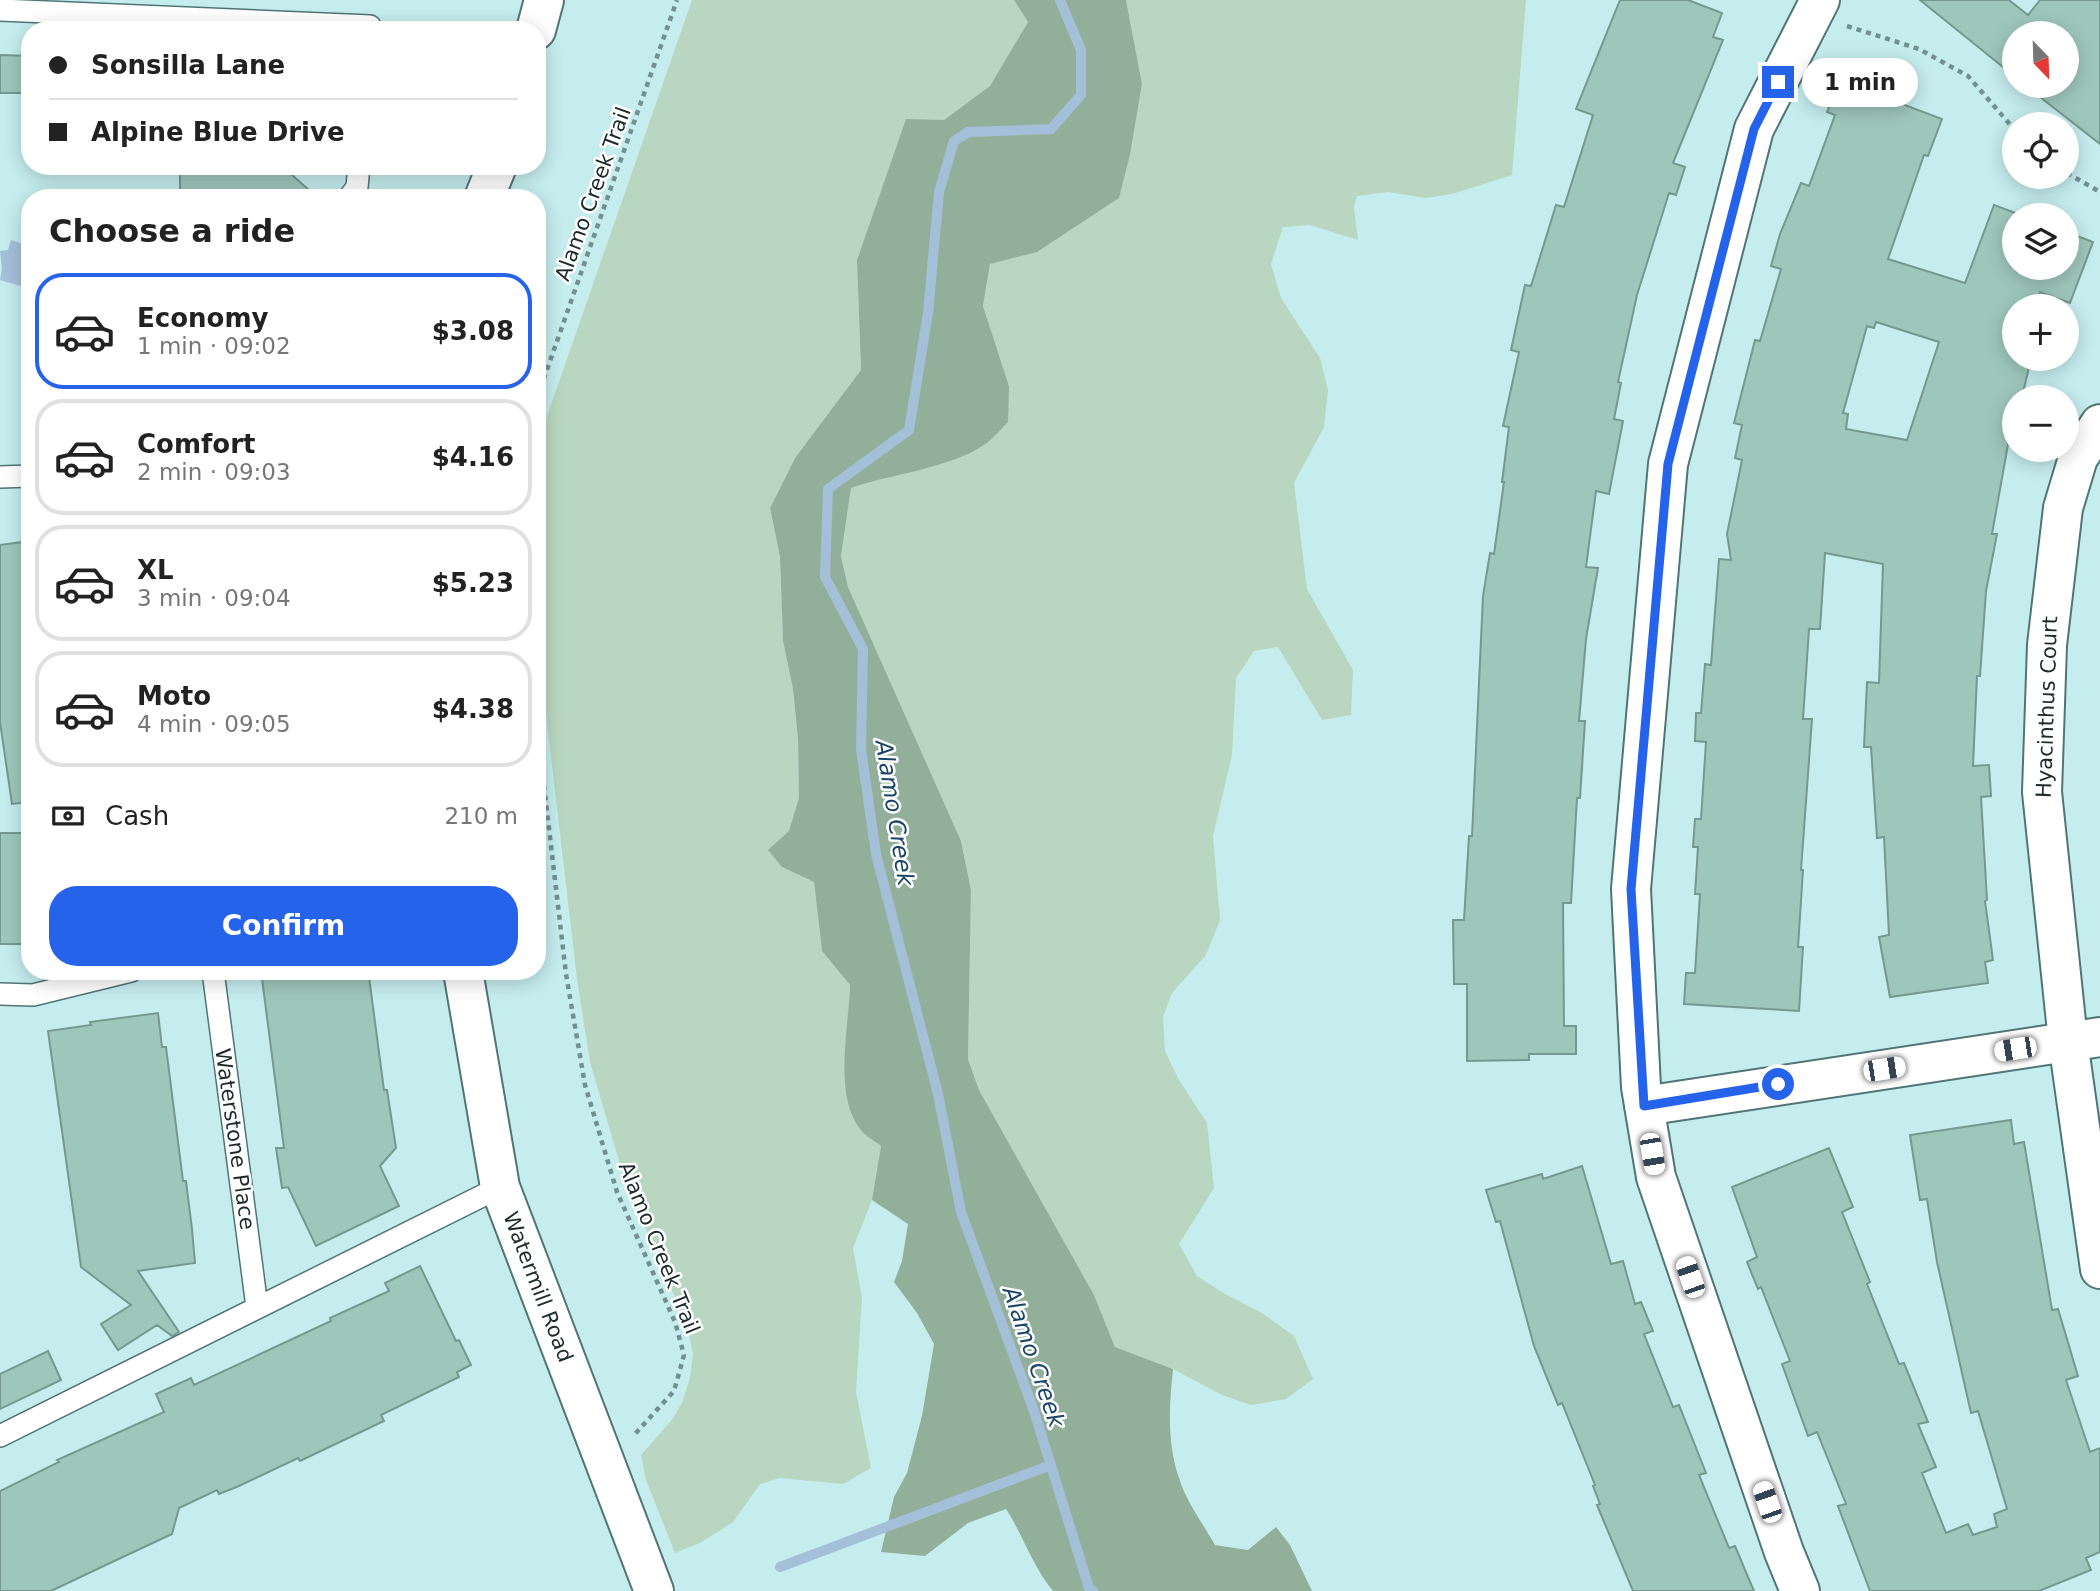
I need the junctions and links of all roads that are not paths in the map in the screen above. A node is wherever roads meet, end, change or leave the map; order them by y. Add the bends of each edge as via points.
1 (544, 0) edge
2 (1817, 5) edge
3 (0, 10) edge
4 (254, 21) edge
5 (538, 21) edge
6 (2100, 424) edge
7 (21, 476) edge
8 (0, 477) edge
9 (94, 980) edge
10 (214, 980) edge
11 (465, 980) edge
12 (0, 994) edge
13 (2084, 1039) edge
14 (1644, 1106) junction
15 (500, 1187) junction
16 (2100, 1269) edge
17 (257, 1307) junction
18 (0, 1436) edge
19 (654, 1591) edge
20 (1800, 1591) edge

1 - 5 street
2 - 14 street via 1754,129 1668,464 1631,889
3 - 4 lane
6 - 13 street, Hyacinthus Court via 2078,458 2063,508 2047,645 2042,792
7 - 8 lane
9 - 12 lane via 33,995
10 - 17 lane, Waterstone Place
11 - 15 street, Watermill Road
13 - 14 street
13 - 16 street, Hyacinthus Court via 2075,1084
14 - 20 street via 1656,1177
15 - 17 lane
15 - 19 street, Watermill Road
17 - 18 lane

